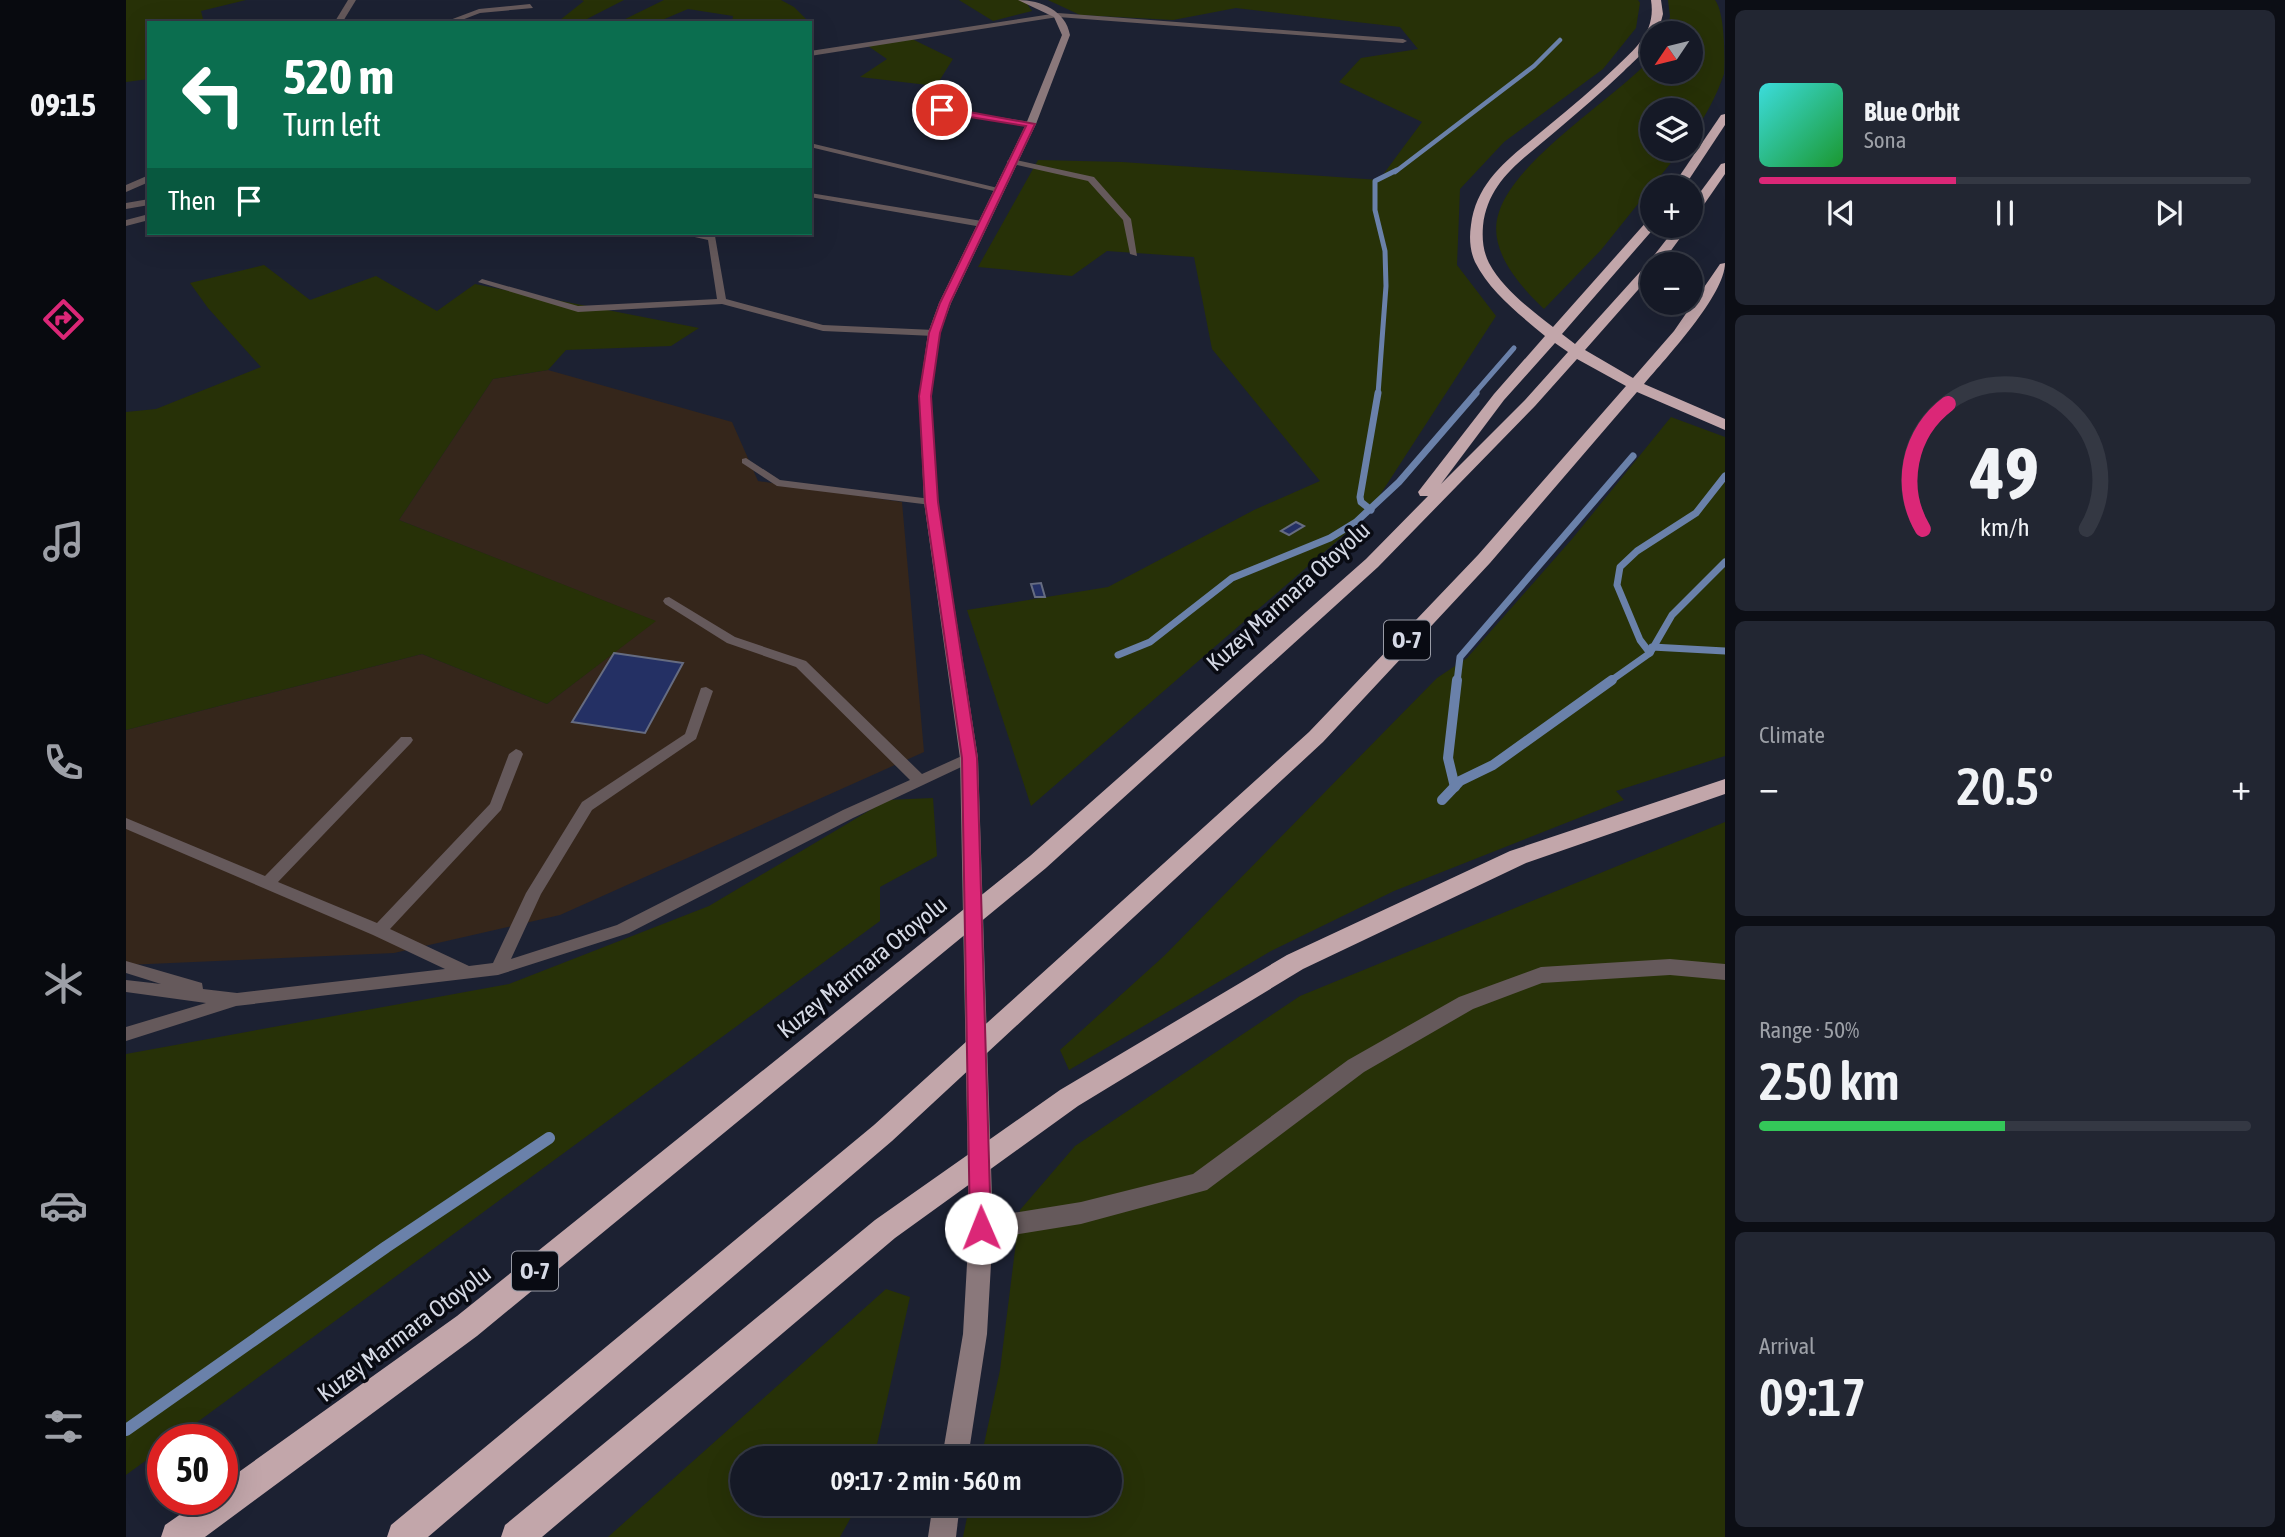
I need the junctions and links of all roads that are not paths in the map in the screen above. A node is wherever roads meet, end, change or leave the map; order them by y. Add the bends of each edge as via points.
1 (352, 0) edge
2 (1022, 0) edge
3 (1656, 0) edge
4 (530, 6) dead end
5 (1058, 15) junction
6 (339, 21) edge
7 (452, 21) edge
8 (1656, 21) edge
9 (1404, 41) dead end
10 (1640, 48) edge
11 (812, 54) edge
12 (942, 110) dead end
13 (1725, 117) edge
14 (1031, 124) junction
15 (812, 145) edge
16 (1011, 160) junction
17 (1725, 166) edge
18 (1686, 175) edge
19 (147, 179) edge
20 (126, 189) edge
21 (998, 190) junction
22 (812, 195) edge
23 (1703, 197) edge
24 (147, 202) edge
25 (126, 206) edge
26 (147, 218) edge
27 (126, 223) edge
28 (982, 224) junction
29 (693, 235) edge
30 (1640, 237) edge
31 (1674, 238) edge
32 (1663, 252) edge
33 (1134, 254) dead end
34 (1725, 267) edge
35 (1640, 280) edge
36 (482, 282) dead end
37 (722, 301) junction
38 (934, 333) junction
39 (1725, 425) edge
40 (747, 461) dead end
41 (931, 502) junction
42 (1372, 563) junction
43 (669, 601) dead end
44 (706, 691) dead end
45 (406, 740) dead end
46 (516, 754) dead end
47 (970, 758) junction
48 (920, 781) junction
49 (1725, 786) edge
50 (126, 823) edge
51 (268, 883) junction
52 (379, 931) junction
53 (126, 967) edge
54 (498, 969) junction
55 (1725, 972) edge
56 (468, 973) junction
57 (126, 986) edge
58 (237, 1000) junction
59 (126, 1034) edge
60 (981, 1228) junction
61 (956, 1446) edge
62 (945, 1516) edge
63 (177, 1537) edge
64 (403, 1537) edge
65 (517, 1537) edge
66 (942, 1537) edge

1 - 6 street
2 - 5 main road
3 - 8 highway
4 - 7 street via 479,11
5 - 9 street
5 - 11 street
5 - 14 main road via 1066,25 1066,35
10 - 39 highway via 1501,172 1485,197 1476,230 1478,255 1495,282 1561,341 1608,372
12 - 14 lane
13 - 18 highway
14 - 16 main road
15 - 21 lane
16 - 21 main road
16 - 33 lane via 1091,179 1128,219
17 - 23 highway
19 - 20 street
21 - 28 main road
22 - 28 lane
24 - 25 street
26 - 27 street
28 - 38 main road
29 - 37 lane via 712,238
30 - 42 highway via 1499,397
31 - 32 highway, Kuzey Marmara Otoyolu / O-7
34 - 64 highway, O-7 via 1679,334 1484,559 1316,737 883,1133
35 - 42 highway, Kuzey Marmara Otoyolu / O-7 via 1530,403
36 - 37 lane via 578,309
37 - 38 lane via 823,328
38 - 41 main road via 925,396
40 - 41 lane via 777,482
41 - 47 main road
42 - 63 highway, Kuzey Marmara Otoyolu / O-7 via 1038,862 881,991 467,1326
43 - 48 lane via 731,640 801,664
44 - 54 lane via 691,736 587,806 534,893
45 - 51 lane
46 - 52 lane via 496,806
47 - 48 lane
47 - 60 main road
48 - 54 lane via 623,929
49 - 65 highway via 1518,857 1294,962 1069,1098 885,1229
50 - 51 lane
51 - 52 lane
52 - 56 lane
53 - 58 lane
54 - 56 lane
55 - 60 street via 1670,967 1541,975 1466,1003 1356,1066 1199,1183 1081,1213
56 - 58 lane
57 - 58 lane
58 - 59 lane
60 - 61 main road via 975,1334
62 - 66 main road

